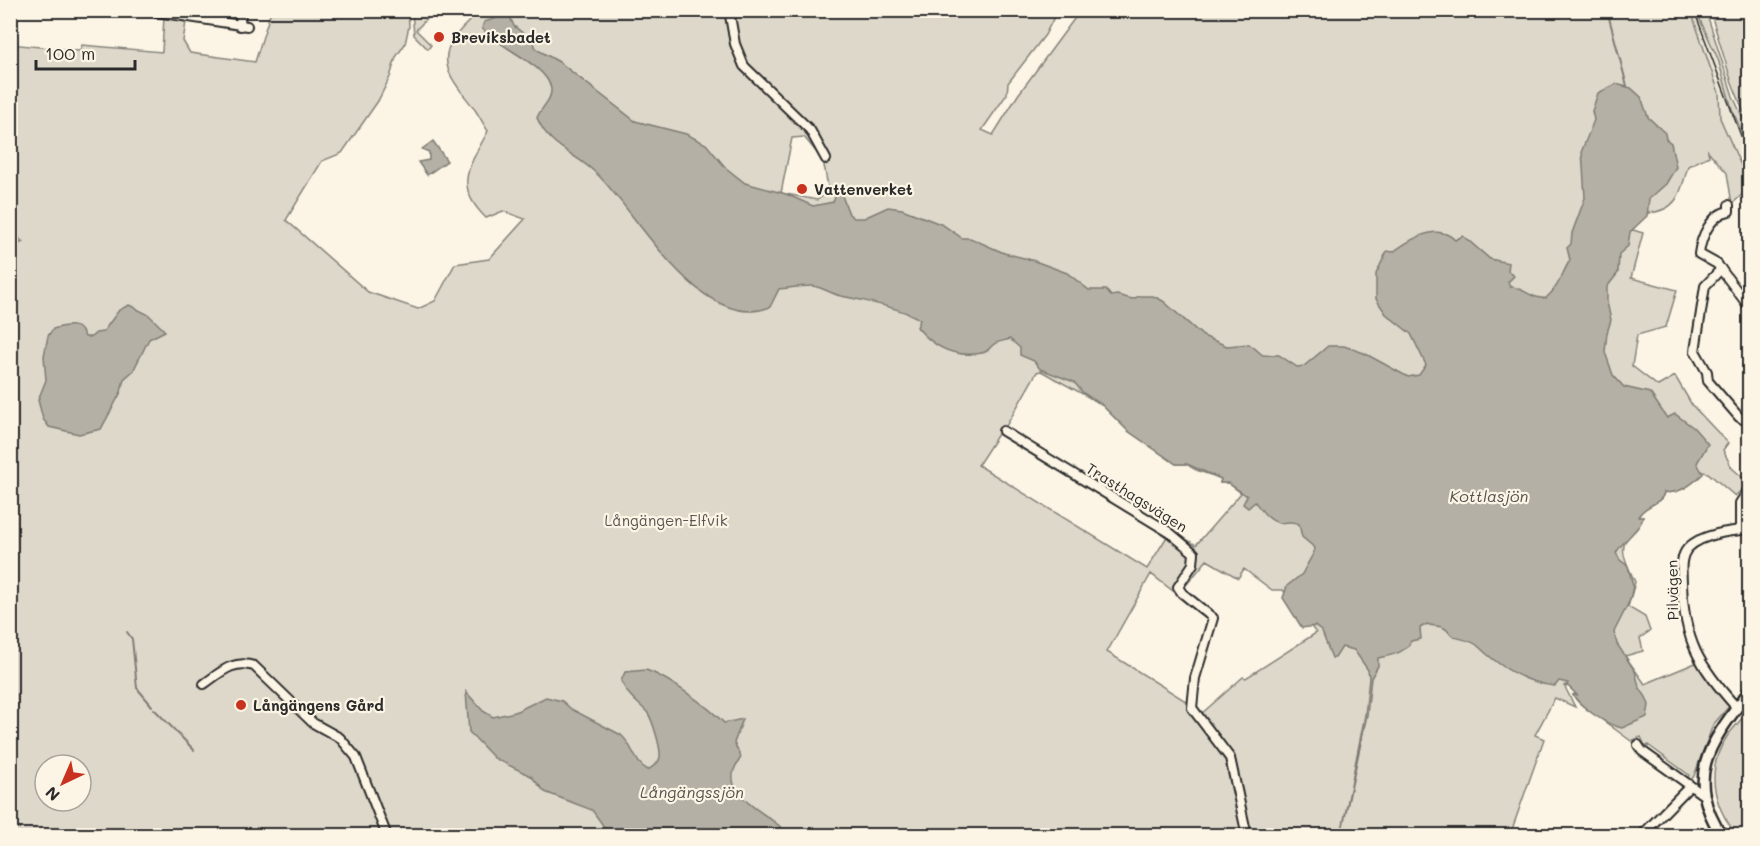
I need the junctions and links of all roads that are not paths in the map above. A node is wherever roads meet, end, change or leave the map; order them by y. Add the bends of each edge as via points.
1 (144, 10) edge
2 (241, 10) edge
3 (729, 10) edge
4 (157, 11) edge
5 (826, 159) dead end
6 (1729, 205) dead end
7 (1721, 269) junction
8 (1749, 308) edge
9 (1749, 423) edge
10 (1003, 431) dead end
11 (1749, 488) edge
12 (1740, 530) junction
13 (1749, 530) edge
14 (204, 684) dead end
15 (1749, 690) edge
16 (1737, 708) junction
17 (1638, 745) dead end
18 (1690, 786) junction
19 (1702, 794) junction
20 (387, 836) edge
21 (1247, 836) edge
22 (1641, 836) edge
23 (1722, 836) edge

1 - 4 street
2 - 4 street via 244,26
3 - 5 street via 735,44 744,66 810,130
6 - 7 street via 1729,211 1712,219 1699,254
7 - 8 street
7 - 9 street via 1705,286 1695,351 1708,381
10 - 21 street, Trasthagsvägen via 1169,532 1194,553 1193,564 1178,586 1213,618 1195,678 1192,708 1230,758
11 - 12 street via 1740,503
12 - 13 street, Pilvägen
12 - 16 street, Pilvägen via 1697,541 1682,561 1685,621 1691,643 1702,667
14 - 20 street via 234,664 254,666 313,723 350,748
15 - 16 street
16 - 19 street via 1706,758
17 - 18 street
18 - 19 street
18 - 22 street
19 - 23 street

